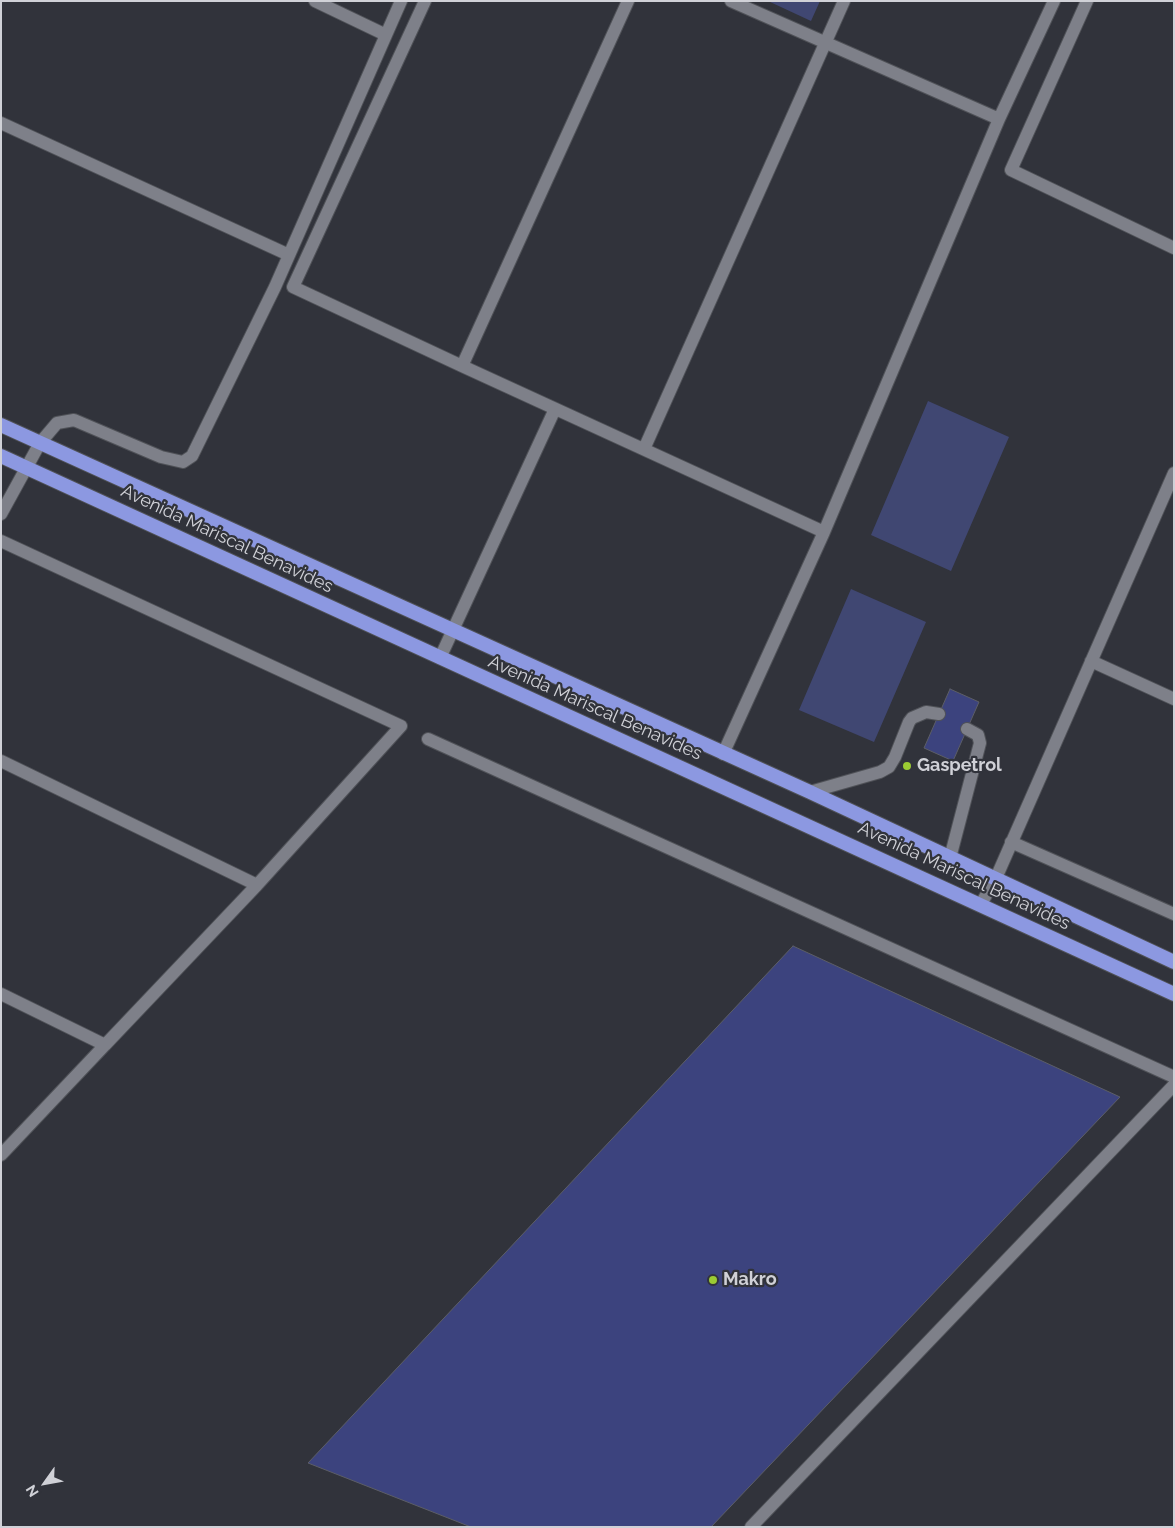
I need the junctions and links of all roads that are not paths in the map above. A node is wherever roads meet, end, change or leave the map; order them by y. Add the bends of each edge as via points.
1 (315, 1) edge
2 (401, 1) edge
3 (425, 1) edge
4 (628, 1) edge
5 (731, 1) edge
6 (844, 1) edge
7 (1054, 1) edge
8 (1087, 1) edge
9 (386, 35) junction
10 (825, 44) junction
11 (999, 119) junction
12 (1, 123) edge
13 (1174, 248) edge
14 (289, 255) junction
15 (462, 366) junction
16 (556, 409) junction
17 (1, 425) edge
18 (40, 443) junction
19 (644, 449) junction
20 (1, 456) edge
21 (26, 467) junction
22 (1174, 473) edge
23 (1, 514) edge
24 (824, 532) junction
25 (1, 540) edge
26 (453, 631) junction
27 (440, 658) junction
28 (1091, 661) junction
29 (1174, 699) edge
30 (939, 714) dead end
31 (967, 729) dead end
32 (428, 739) dead end
33 (723, 754) junction
34 (1, 761) edge
35 (810, 792) junction
36 (1012, 842) junction
37 (950, 858) junction
38 (996, 878) junction
39 (257, 885) junction
40 (981, 904) junction
41 (1174, 914) edge
42 (1174, 962) edge
43 (1, 994) edge
44 (1174, 994) edge
45 (105, 1045) junction
46 (1174, 1076) edge
47 (1174, 1085) edge
48 (1, 1155) edge
49 (751, 1527) edge

1 - 9 street
2 - 9 street
3 - 15 street via 293,287
4 - 15 street
5 - 10 street
6 - 10 street
7 - 11 street
8 - 13 street via 1011,170
9 - 14 street
10 - 11 street
10 - 19 street
11 - 24 street
12 - 14 street
14 - 18 street via 192,456 183,462 160,457 74,420 57,422
15 - 16 street
16 - 19 street
16 - 26 street
17 - 18 highway, Avenida Mariscal Benavides
18 - 21 street
18 - 26 highway, Avenida Mariscal Benavides
19 - 24 street
20 - 21 highway, Avenida Mariscal Benavides
21 - 23 street
21 - 27 highway, Avenida Mariscal Benavides
22 - 28 street
24 - 33 street
25 - 39 street via 401,726
26 - 27 street
26 - 33 highway, Avenida Mariscal Benavides
27 - 40 highway, Avenida Mariscal Benavides
28 - 29 street
28 - 36 street
30 - 35 street via 926,712 912,718 889,767
31 - 37 street via 978,735 980,743
32 - 46 street
33 - 35 highway, Avenida Mariscal Benavides
34 - 39 street
35 - 37 highway, Avenida Mariscal Benavides
36 - 38 street
36 - 41 street
37 - 38 highway, Avenida Mariscal Benavides
38 - 40 street
38 - 42 highway, Avenida Mariscal Benavides
39 - 45 street
40 - 44 highway, Avenida Mariscal Benavides
43 - 45 street
45 - 48 street
47 - 49 street

